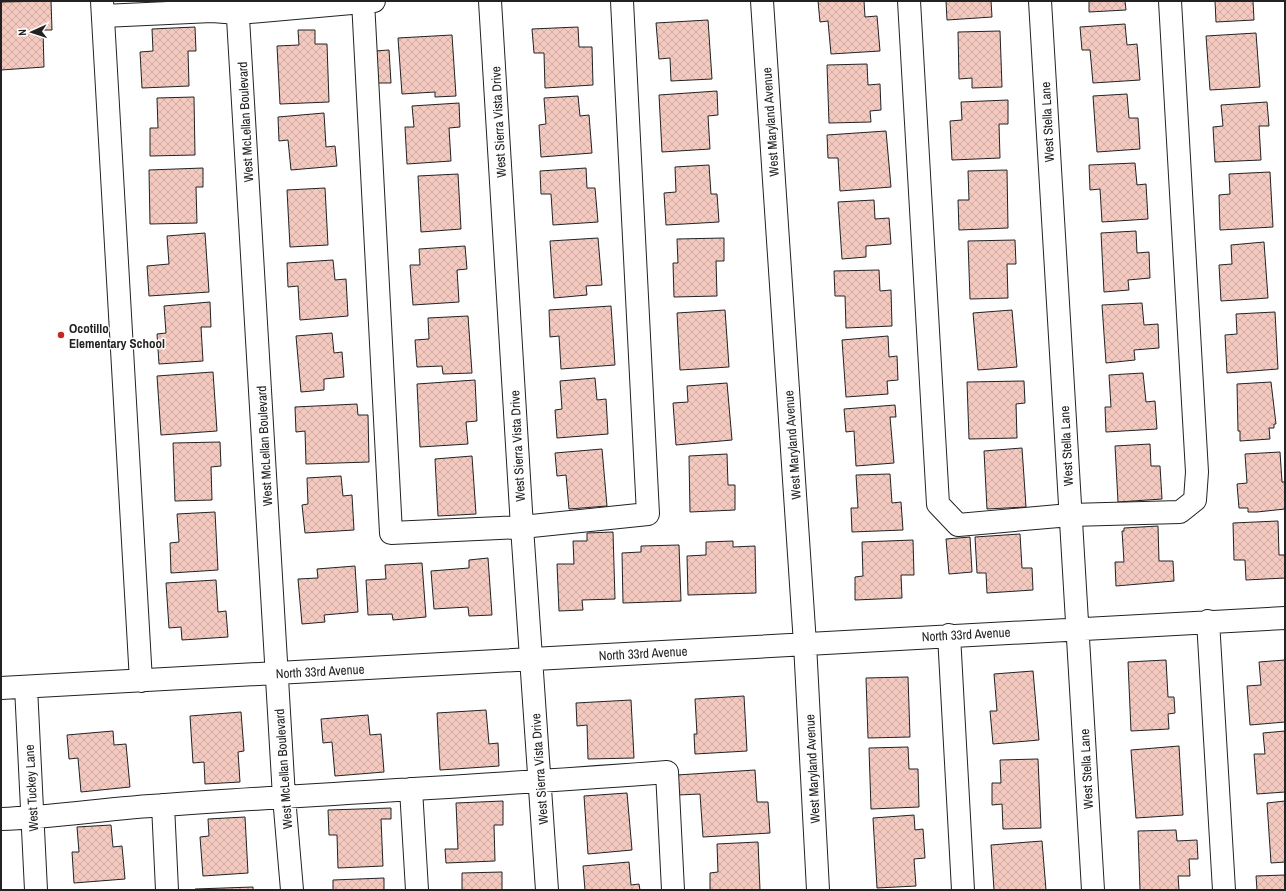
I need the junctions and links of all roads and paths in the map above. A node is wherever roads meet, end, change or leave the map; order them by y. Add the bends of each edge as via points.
1 (366, 1) edge
2 (490, 1) edge
3 (622, 1) edge
4 (762, 1) edge
5 (909, 1) edge
6 (1040, 1) edge
7 (1170, 1) edge
8 (238, 7) edge
9 (103, 8) edge
10 (1070, 515) junction
11 (522, 527) junction
12 (1285, 618) edge
13 (1208, 621) junction
14 (1077, 629) junction
15 (949, 635) junction
16 (805, 644) junction
17 (531, 659) junction
18 (277, 674) junction
19 (141, 681) junction
20 (26, 687) junction
21 (1, 688) edge
22 (540, 782) junction
23 (411, 789) junction
24 (284, 797) junction
25 (163, 805) junction
26 (32, 818) junction
27 (1, 819) edge
28 (36, 890) edge
29 (167, 890) edge
30 (292, 890) edge
31 (417, 890) edge
32 (547, 890) edge
33 (673, 890) edge
34 (818, 890) edge
35 (963, 890) edge
36 (1093, 890) edge
37 (1224, 890) edge

1 - 8 street
1 - 11 street via 391,533
2 - 11 street, West Sierra Vista Drive
3 - 11 street via 648,514
4 - 16 street, West Maryland Avenue
5 - 10 street via 938,504 958,525
6 - 10 street, West Stella Lane
7 - 10 street via 1197,472 1195,500 1180,512
8 - 9 street via 212,11
8 - 18 street, West McLellan Boulevard
9 - 19 street
10 - 14 street, West Stella Lane
11 - 17 street, West Sierra Vista Drive
12 - 13 street, North 33rd Avenue
13 - 14 street, North 33rd Avenue
13 - 37 street
14 - 15 street, North 33rd Avenue
14 - 36 street, West Stella Lane
15 - 16 street, North 33rd Avenue
15 - 35 street
16 - 17 street, North 33rd Avenue
16 - 34 street, West Maryland Avenue
17 - 18 street, North 33rd Avenue
17 - 22 street, West Sierra Vista Drive
18 - 19 street, North 33rd Avenue
18 - 24 street, West McLellan Boulevard
19 - 20 street, North 33rd Avenue
20 - 21 street, North 33rd Avenue
20 - 26 street, West Tuckey Lane
22 - 23 street
22 - 32 street, West Sierra Vista Drive
22 - 33 street via 666,772
23 - 24 street
23 - 31 street
24 - 25 street
24 - 30 street, West McLellan Boulevard
25 - 26 street
25 - 29 street
26 - 27 street
26 - 28 street, West Tuckey Lane

